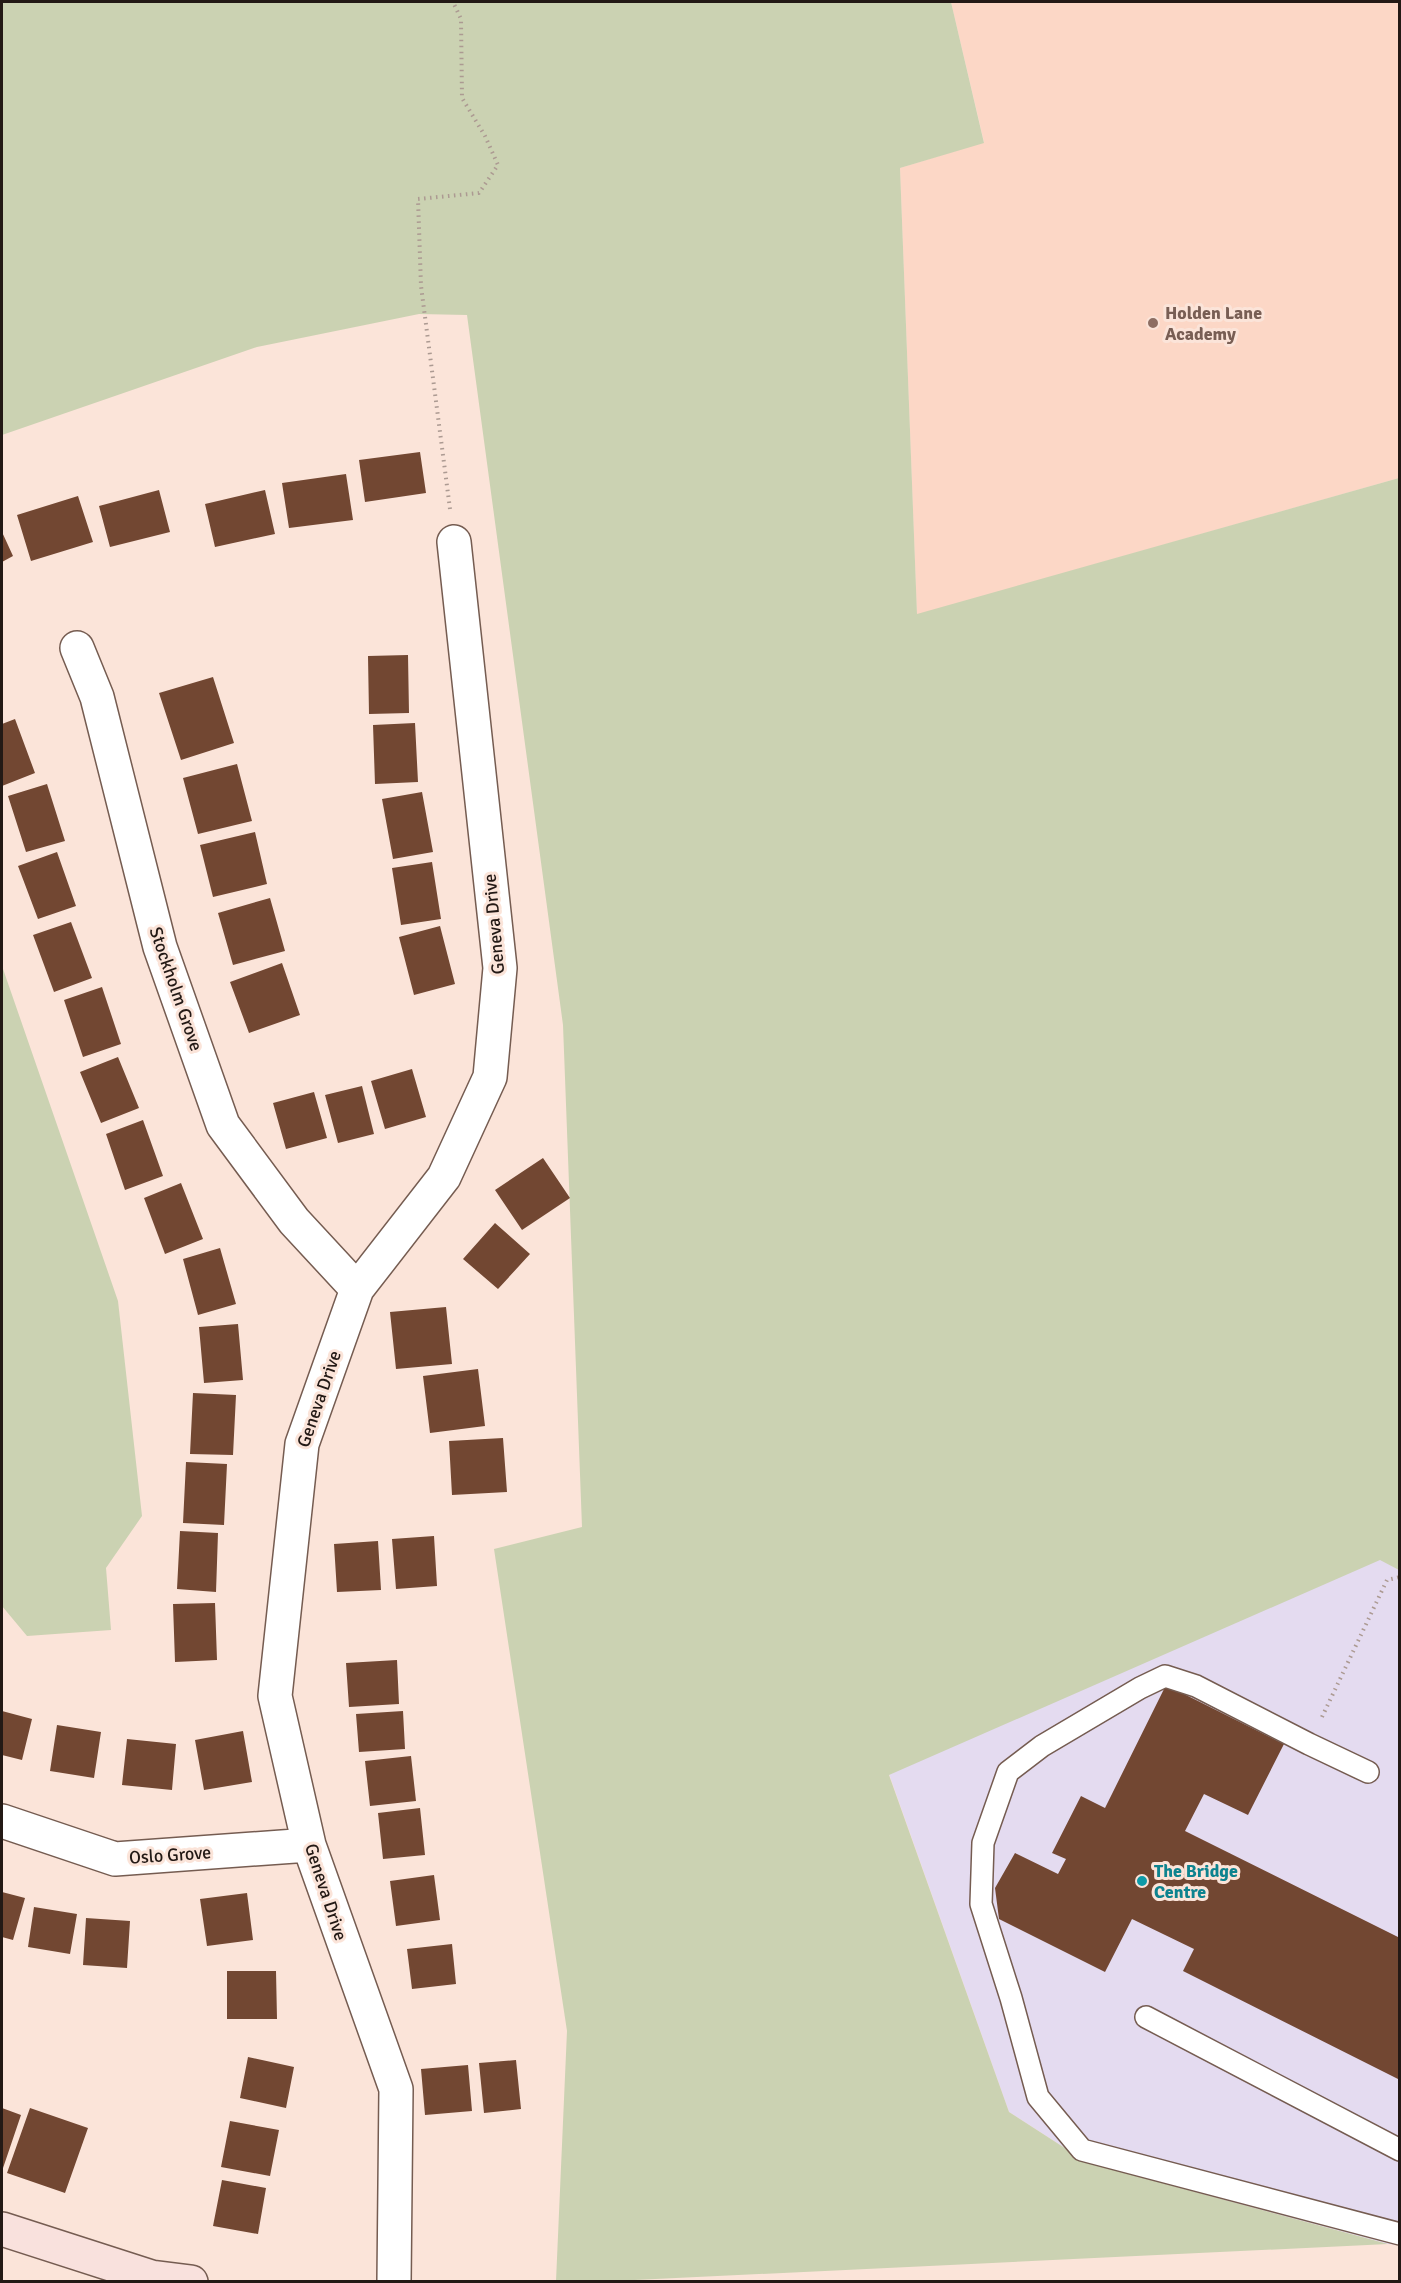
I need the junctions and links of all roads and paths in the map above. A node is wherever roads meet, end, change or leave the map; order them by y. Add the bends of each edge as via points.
1 (453, 2) edge
2 (454, 542) joint
3 (77, 648) dead end
4 (357, 1289) junction
5 (1400, 1577) edge
6 (1309, 1744) junction
7 (1368, 1772) dead end
8 (2, 1821) edge
9 (309, 1845) junction
10 (1146, 2017) dead end
11 (1400, 2150) edge
12 (2, 2229) edge
13 (1400, 2234) edge
14 (191, 2282) edge
15 (394, 2282) edge

1 - 2 path via 461,19 462,98 498,165 479,193 418,199 421,286
2 - 4 street, Geneva Drive via 500,968 490,1077 444,1177
3 - 4 street, Stockholm Grove via 97,698 160,947 224,1125 294,1221
4 - 9 street, Geneva Drive via 302,1444 275,1696
5 - 6 path via 1387,1580
6 - 7 lane
6 - 13 lane via 1196,1686 1165,1676 1140,1688 1042,1746 1008,1772 983,1843 981,1904 1038,2097 1082,2150
8 - 9 street, Oslo Grove via 115,1859
9 - 15 street, Geneva Drive via 396,2089
10 - 11 lane
12 - 14 street via 151,2277

